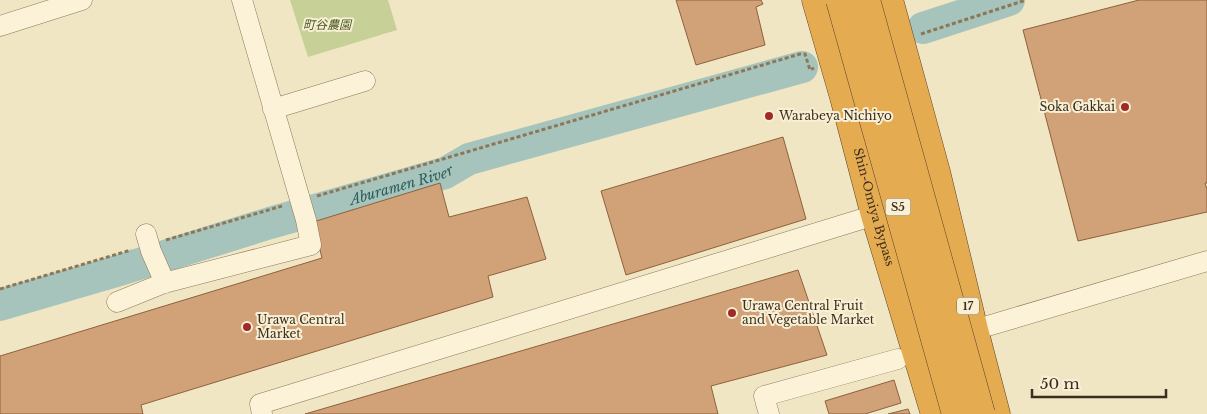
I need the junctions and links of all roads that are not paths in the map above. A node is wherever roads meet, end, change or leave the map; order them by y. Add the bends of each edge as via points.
1 (82, 0) edge
2 (242, 0) edge
3 (816, 0) edge
4 (840, 0) edge
5 (866, 0) edge
6 (889, 0) edge
7 (823, 13) edge
8 (0, 26) edge
9 (365, 82) dead end
10 (273, 109) junction
11 (942, 196) junction
12 (875, 215) junction
13 (1207, 261) edge
14 (117, 302) dead end
15 (974, 330) junction
16 (898, 360) dead end
17 (262, 414) edge
18 (769, 414) edge
19 (935, 414) edge
20 (956, 414) edge
21 (981, 414) edge
22 (996, 414) edge

1 - 8 street
2 - 10 street
3 - 7 highway, Shin-Omiya Bypass
4 - 20 highway, S5, bridge
5 - 21 highway, S5, bridge
6 - 11 highway, 17
7 - 12 highway, Shin-Omiya Bypass
9 - 10 street
10 - 14 street via 311,245 154,257
11 - 12 highway
11 - 15 highway, 17
12 - 17 street via 260,404
12 - 19 highway, Shin-Omiya Bypass
13 - 15 street
15 - 22 highway, 17
16 - 18 street via 764,396

